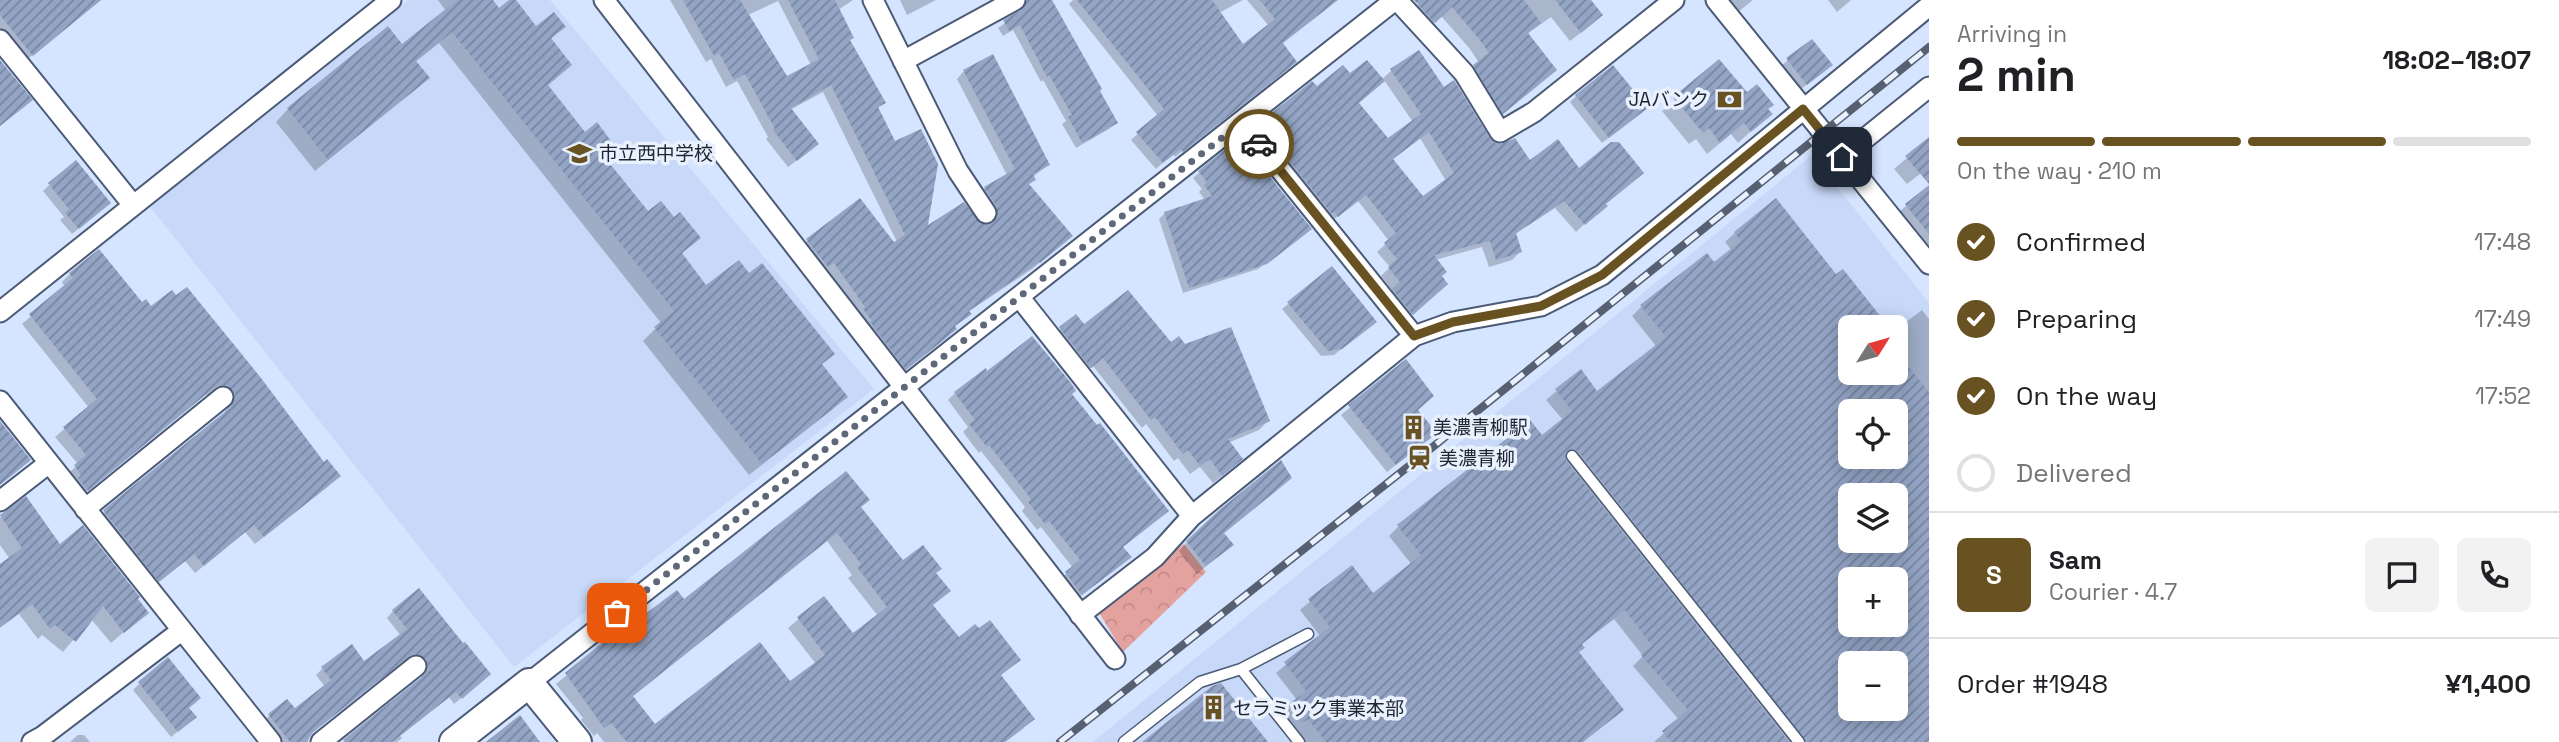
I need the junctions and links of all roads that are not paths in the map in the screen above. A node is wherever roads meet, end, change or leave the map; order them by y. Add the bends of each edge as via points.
1 (391, 0) edge
2 (604, 0) edge
3 (873, 0) edge
4 (1014, 0) edge
5 (1396, 0) edge
6 (1674, 0) edge
7 (1716, 0) edge
8 (1929, 6) edge
9 (0, 40) edge
10 (903, 61) junction
11 (1929, 87) edge
12 (1803, 109) junction
13 (1242, 122) junction
14 (1842, 157) junction
15 (133, 205) junction
16 (986, 213) dead end
17 (1929, 264) edge
18 (1020, 298) junction
19 (0, 312) edge
20 (1414, 336) junction
21 (903, 388) junction
22 (223, 397) dead end
23 (0, 401) edge
24 (1572, 456) dead end
25 (50, 463) junction
26 (0, 501) edge
27 (86, 509) junction
28 (1192, 516) junction
29 (1080, 615) junction
30 (181, 631) junction
31 (1308, 634) dead end
32 (1115, 659) dead end
33 (416, 666) dead end
34 (1241, 669) junction
35 (530, 682) junction
36 (32, 742) edge
37 (271, 742) edge
38 (321, 742) edge
39 (454, 742) edge
40 (577, 742) edge
41 (1124, 742) edge
42 (1300, 742) edge
43 (1799, 742) edge

1 - 15 street
2 - 21 street
3 - 10 street
4 - 10 street
5 - 6 street via 1464,73 1500,132 1534,112
5 - 13 street
7 - 12 street
8 - 12 street
9 - 15 street
10 - 16 street via 958,170
11 - 14 street
12 - 14 street
12 - 20 street via 1602,275 1541,306 1453,322
13 - 18 street
13 - 20 street
14 - 17 street
15 - 19 street
18 - 21 street
18 - 28 street
20 - 28 street
21 - 29 street
21 - 35 street
22 - 27 street
23 - 25 street
24 - 43 lane
25 - 26 street
25 - 27 street
27 - 30 street
28 - 29 street via 1155,556
29 - 32 street
30 - 36 street
30 - 37 street
31 - 34 lane
33 - 38 street
34 - 41 lane via 1200,682
34 - 42 lane
35 - 39 street
35 - 40 street

